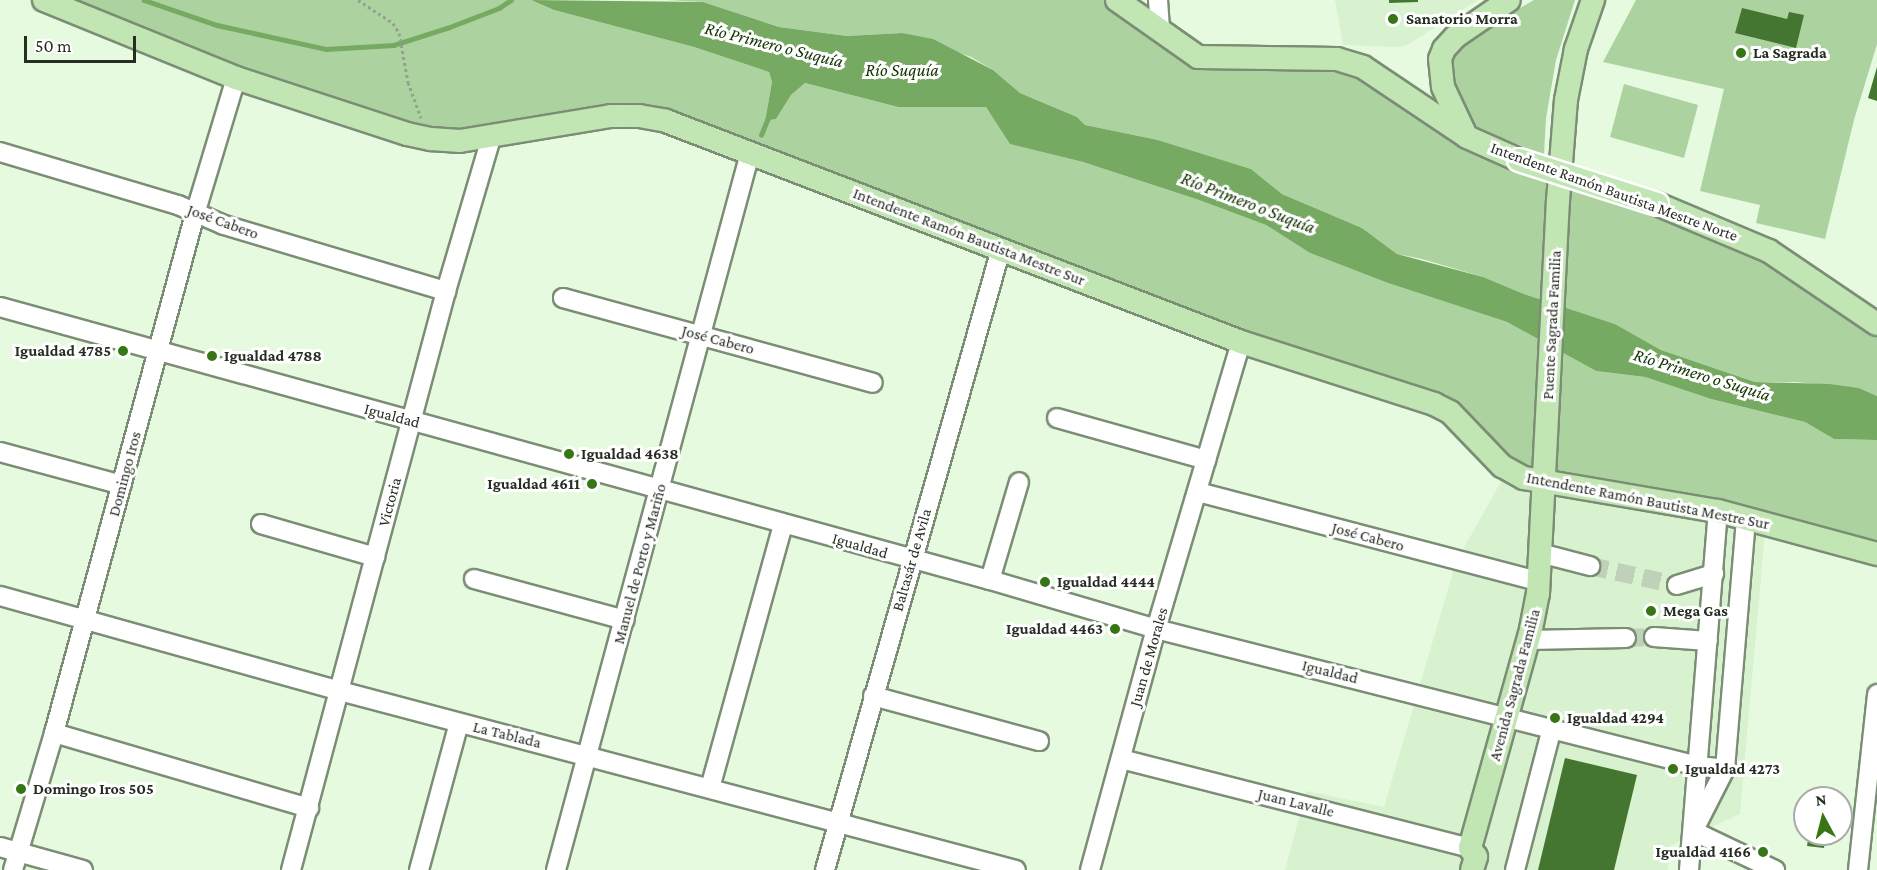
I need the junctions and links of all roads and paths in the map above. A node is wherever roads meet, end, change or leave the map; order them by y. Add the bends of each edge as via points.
1 (44, 0) edge
2 (358, 0) edge
3 (1117, 0) edge
4 (1158, 0) edge
5 (1509, 0) edge
6 (1593, 0) edge
7 (1160, 31) junction
8 (236, 78) junction
9 (421, 118) dead end
10 (492, 135) junction
11 (1467, 137) junction
12 (0, 152) edge
13 (750, 153) junction
14 (195, 214) junction
15 (1001, 249) junction
16 (446, 291) junction
17 (563, 298) dead end
18 (0, 308) edge
19 (1877, 324) edge
20 (702, 336) junction
21 (1241, 342) junction
22 (159, 351) junction
23 (873, 383) dead end
24 (1058, 418) dead end
25 (412, 421) junction
26 (1545, 448) joint
27 (0, 452) edge
28 (1206, 460) junction
29 (1019, 482) dead end
30 (1543, 482) junction
31 (122, 485) junction
32 (660, 490) junction
33 (1197, 492) junction
34 (1718, 511) junction
35 (1746, 518) junction
36 (261, 524) dead end
37 (783, 524) junction
38 (1540, 553) junction
39 (1877, 554) edge
40 (375, 557) junction
41 (912, 560) junction
42 (1590, 566) tunnel mouth
43 (1714, 574) junction
44 (474, 579) dead end
45 (990, 580) junction
46 (1538, 581) junction
47 (1677, 585) tunnel mouth
48 (0, 596) edge
49 (86, 619) junction
50 (625, 620) junction
51 (1156, 629) junction
52 (1654, 637) tunnel mouth
53 (1626, 638) tunnel mouth
54 (1528, 640) junction
55 (1708, 641) junction
56 (340, 691) junction
57 (1877, 694) edge
58 (873, 696) junction
59 (1507, 716) junction
60 (459, 723) junction
61 (1552, 728) junction
62 (54, 733) junction
63 (1039, 741) dead end
64 (589, 756) junction
65 (1121, 759) junction
66 (1698, 766) junction
67 (1725, 769) junction
68 (710, 788) junction
69 (309, 808) junction
70 (1871, 813) edge
71 (839, 822) junction
72 (1693, 831) junction
73 (9, 850) edge
74 (1471, 859) edge
75 (13, 870) edge
76 (83, 870) edge
77 (291, 870) edge
78 (419, 870) edge
79 (556, 870) edge
80 (825, 870) edge
81 (1016, 870) edge
82 (1090, 870) edge
83 (1456, 870) edge
84 (1515, 870) edge
85 (1689, 870) edge
86 (1774, 870) edge
87 (1858, 870) edge

1 - 8 main road, Intendente Ramón Bautista Mestre Sur
2 - 9 path via 393,23 399,33 408,82
3 - 7 main road, Intendente Ramón Bautista Mestre Norte
4 - 7 street
5 - 11 main road via 1455,37 1440,59 1443,87
6 - 26 main road, Puente Sagrada Familia via 1571,69 1558,201
7 - 11 main road, Intendente Ramón Bautista Mestre Norte via 1198,57 1348,62 1372,72
8 - 10 main road, Intendente Ramón Bautista Mestre Sur via 407,134 460,141
8 - 14 street, Domingo Iros
10 - 13 main road, Intendente Ramón Bautista Mestre Sur via 611,116 639,116 666,121
10 - 16 street, Victoria
11 - 19 main road, Intendente Ramón Bautista Mestre Norte, bridge via 1519,160 1657,204 1769,251
12 - 14 street, José Cabero via 178,205
13 - 15 main road, Intendente Ramón Bautista Mestre Sur
13 - 20 street, Manuel de Porto y Mariño
14 - 16 street, José Cabero
14 - 22 street, Domingo Iros
15 - 21 main road, Intendente Ramón Bautista Mestre Sur
15 - 41 street, Baltasár de Avila
16 - 25 street, Victoria
17 - 20 street, José Cabero
18 - 22 street, Igualdad
20 - 23 street, José Cabero
20 - 32 street, Manuel de Porto y Mariño
21 - 28 street, Juan de Morales
21 - 30 main road, Intendente Ramón Bautista Mestre Sur via 1434,404 1450,412 1502,466 1524,478
22 - 25 street, Igualdad
22 - 31 street, Domingo Iros
24 - 28 street
25 - 32 street, Igualdad
25 - 40 street, Victoria
26 - 30 main road, Avenida Sagrada Familia
27 - 31 street
28 - 33 street, Juan de Morales
29 - 45 street
30 - 34 main road, Intendente Ramón Bautista Mestre Sur
30 - 38 main road, Avenida Sagrada Familia
31 - 49 street, Domingo Iros
32 - 37 street, Igualdad
32 - 50 street, Manuel de Porto y Mariño
33 - 46 street, José Cabero
33 - 51 street, Juan de Morales
34 - 35 main road, Intendente Ramón Bautista Mestre Sur
34 - 43 street
35 - 39 main road, Intendente Ramón Bautista Mestre Sur
35 - 67 street
36 - 40 street
37 - 41 street, Igualdad
37 - 68 street
38 - 42 street
38 - 46 main road, Avenida Sagrada Familia
40 - 56 street, Victoria
41 - 45 street, Igualdad
41 - 58 street, Baltasár de Avila
43 - 47 street
43 - 55 street
44 - 50 street
45 - 51 street, Igualdad
46 - 54 main road, Avenida Sagrada Familia
48 - 49 street, La Tablada
49 - 56 street, La Tablada
49 - 62 street, Domingo Iros
50 - 64 street, Manuel de Porto y Mariño
51 - 59 street, Igualdad
51 - 65 street, Juan de Morales
52 - 55 street
53 - 54 street
54 - 59 main road, Avenida Sagrada Familia
55 - 66 street
56 - 60 street, La Tablada
56 - 69 street, Victoria
57 - 70 street
58 - 63 street
58 - 71 street, Baltasár de Avila
59 - 61 street, Igualdad
59 - 74 main road, Avenida Sagrada Familia
60 - 64 street, La Tablada
60 - 78 street
61 - 66 street, Igualdad
61 - 84 street
62 - 69 street
62 - 73 street, Domingo Iros
64 - 68 street, La Tablada
64 - 79 street, Manuel de Porto y Mariño
65 - 74 street, Juan Lavalle
65 - 82 street, Juan de Morales
66 - 67 street, Igualdad
66 - 72 street
67 - 72 street
68 - 71 street, La Tablada
69 - 77 street, Victoria
70 - 87 street
71 - 80 street, Baltasár de Avila
71 - 81 street, La Tablada
72 - 85 street
72 - 86 street
73 - 75 street, Domingo Iros
73 - 76 street
74 - 83 main road, Avenida Sagrada Familia via 1461,853

